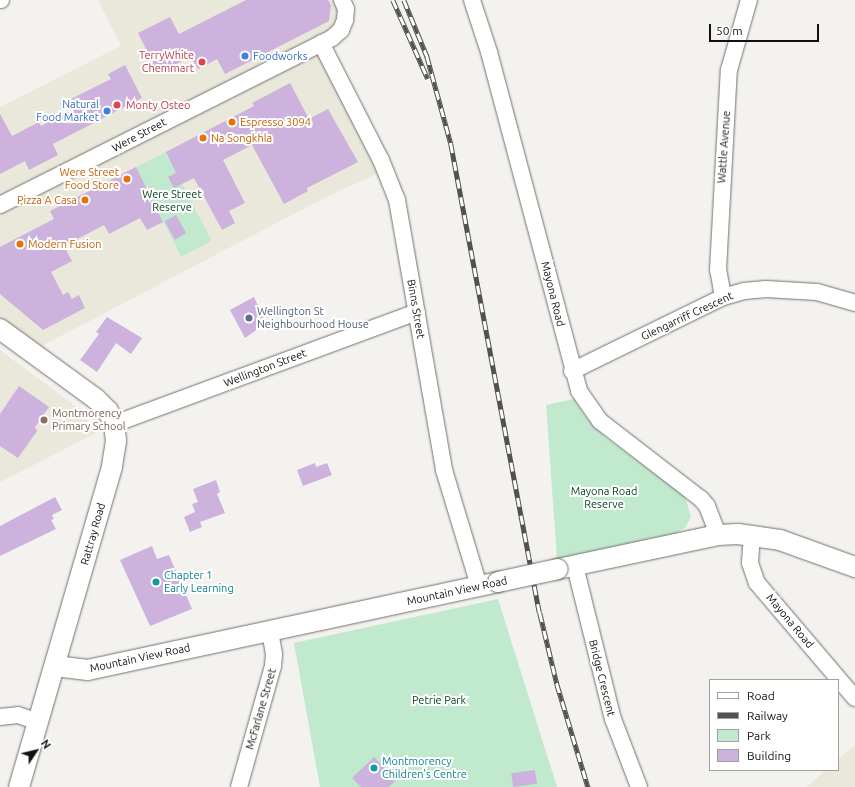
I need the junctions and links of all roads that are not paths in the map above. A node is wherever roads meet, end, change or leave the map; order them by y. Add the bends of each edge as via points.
1 (342, 0) edge
2 (472, 0) edge
3 (749, 0) edge
4 (321, 43) junction
5 (0, 205) edge
6 (723, 297) junction
7 (855, 303) edge
8 (416, 312) junction
9 (0, 329) edge
10 (572, 371) junction
11 (114, 424) junction
12 (752, 534) junction
13 (718, 535) junction
14 (566, 567) junction
15 (855, 567) edge
16 (488, 584) junction
17 (270, 631) junction
18 (55, 666) junction
19 (839, 679) edge
20 (839, 679) edge
21 (855, 698) edge
22 (0, 717) edge
23 (38, 722) junction
24 (19, 787) edge
25 (239, 787) edge
26 (639, 787) edge

1 - 4 street, Were Street via 346,9 344,25 336,35
2 - 10 street, Mayona Road via 516,151
3 - 6 street, Wattle Avenue via 729,70 718,270
4 - 5 street, Were Street
4 - 8 street, Binns Street via 398,200
6 - 7 street, Glengarriff Crescent via 744,291 766,289 817,292
6 - 10 street, Glengarriff Crescent
8 - 11 street, Wellington Street
8 - 16 street, Binns Street via 444,470
9 - 11 street, Rattray Road via 96,399 108,411
10 - 13 street, Mayona Road via 579,391 600,421 701,499 707,506
11 - 18 street, Rattray Road via 116,441 112,467
12 - 13 street, Mountain View Road
12 - 15 street, Mountain View Road via 792,543
12 - 20 street, Mayona Road via 750,563 757,583
13 - 14 street, Mountain View Road
14 - 16 street, Mountain View Road, bridge
14 - 26 street, Bridge Crescent via 613,719
16 - 17 street, Mountain View Road
17 - 18 street, Mountain View Road via 88,670
17 - 25 street, McFarlane Street via 274,654 273,666
18 - 23 street, Rattray Road
19 - 21 street, Mayona Road
22 - 23 street via 18,715
23 - 24 street, Rattray Road

